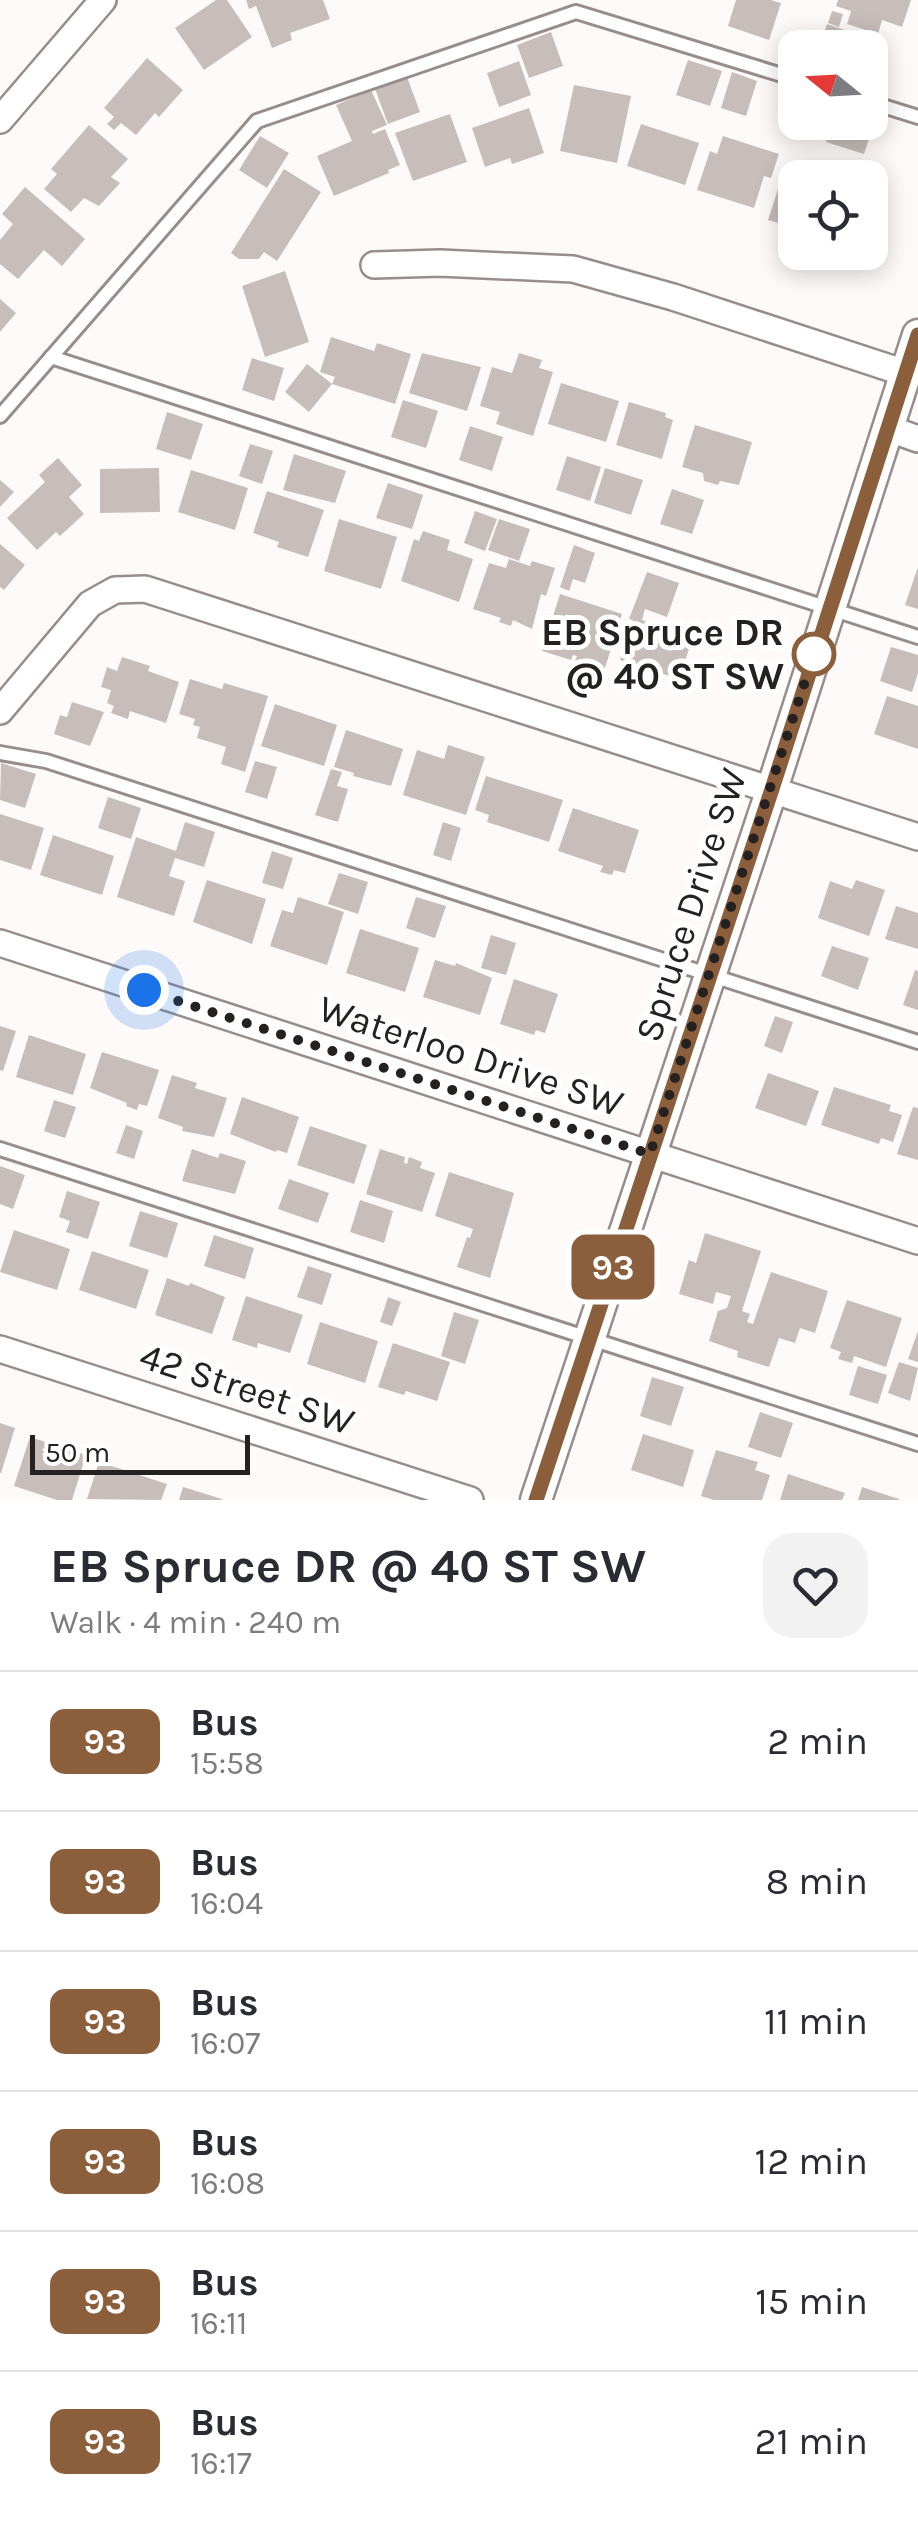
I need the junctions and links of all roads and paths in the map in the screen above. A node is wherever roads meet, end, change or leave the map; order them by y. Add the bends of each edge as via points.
1 (103, 0) edge
2 (778, 74) edge
3 (888, 108) edge
4 (918, 117) edge
5 (0, 120) edge
6 (374, 265) dead end
7 (918, 335) edge
8 (52, 358) junction
9 (906, 373) junction
10 (0, 416) edge
11 (887, 428) junction
12 (918, 438) edge
13 (828, 608) junction
14 (918, 637) edge
15 (0, 711) edge
16 (0, 753) edge
17 (772, 789) junction
18 (918, 837) edge
19 (0, 943) edge
20 (710, 974) junction
21 (918, 1042) edge
22 (0, 1149) edge
23 (650, 1154) junction
24 (918, 1241) edge
25 (588, 1340) junction
26 (0, 1348) edge
27 (918, 1444) edge
28 (470, 1500) edge
29 (536, 1500) edge

1 - 5 street
2 - 8 lane via 576,12 257,121
3 - 4 lane
6 - 9 street via 572,269
7 - 9 street, Spruce Drive SW
8 - 10 lane
8 - 13 lane
9 - 11 street, Spruce Drive SW
11 - 12 street
11 - 13 street, Spruce Drive SW
13 - 14 lane
13 - 17 street, Spruce Drive SW
15 - 17 street via 90,604 130,587
16 - 20 lane via 46,761
17 - 18 street
17 - 20 street, Spruce Drive SW
19 - 23 street, Waterloo Drive SW
20 - 21 lane
20 - 23 street, Spruce Drive SW
22 - 25 lane
23 - 24 street, Waterloo Drive SW
23 - 25 street, Spruce Drive SW
25 - 27 lane
25 - 29 street, Spruce Drive SW
26 - 28 street, 42 Street SW

